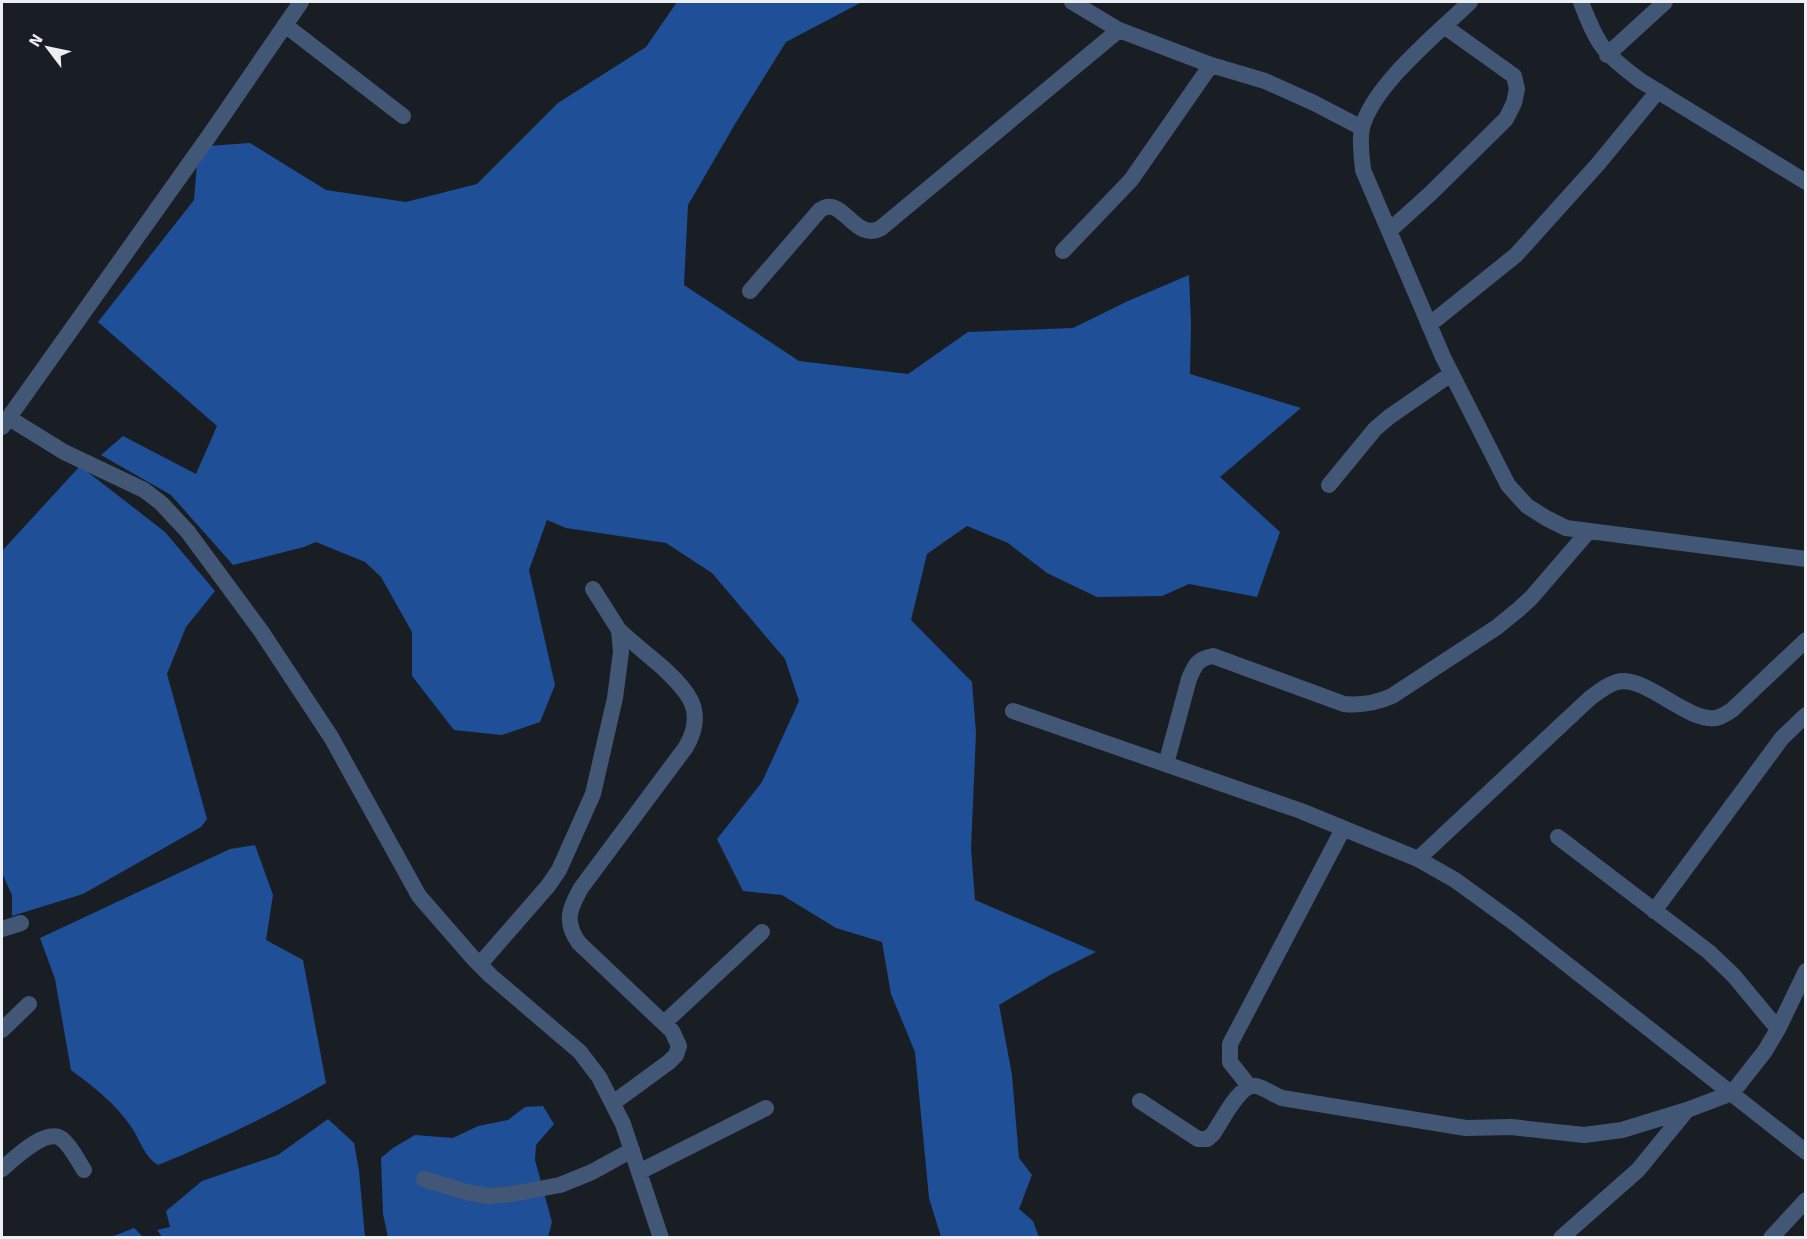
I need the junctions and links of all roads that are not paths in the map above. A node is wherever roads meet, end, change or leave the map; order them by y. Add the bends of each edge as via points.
1 (301, 2) edge
2 (1072, 2) edge
3 (1470, 2) edge
4 (1581, 2) edge
5 (1665, 2) edge
6 (285, 25) junction
7 (1444, 26) junction
8 (1119, 30) junction
9 (1607, 55) junction
10 (1211, 65) junction
11 (1658, 91) junction
12 (403, 116) dead end
13 (1362, 128) junction
14 (1806, 182) edge
15 (1389, 231) junction
16 (1063, 251) dead end
17 (750, 291) dead end
18 (1429, 325) junction
19 (1452, 374) junction
20 (5, 423) edge
21 (1329, 485) dead end
22 (1587, 532) junction
23 (1806, 559) edge
24 (593, 589) dead end
25 (619, 630) junction
26 (1806, 640) edge
27 (1013, 711) dead end
28 (1806, 715) edge
29 (1166, 764) junction
30 (1343, 829) junction
31 (1558, 837) dead end
32 (1418, 859) junction
33 (1654, 911) junction
34 (21, 923) dead end
35 (2, 930) edge
36 (762, 932) dead end
37 (480, 964) junction
38 (1806, 971) edge
39 (29, 1004) dead end
40 (664, 1023) junction
41 (1778, 1029) junction
42 (2, 1030) edge
43 (1250, 1086) junction
44 (1732, 1093) junction
45 (1140, 1101) dead end
46 (613, 1103) junction
47 (766, 1107) dead end
48 (1687, 1110) junction
49 (632, 1150) junction
50 (1806, 1152) edge
51 (2, 1169) edge
52 (84, 1170) dead end
53 (639, 1172) junction
54 (424, 1179) dead end
55 (1806, 1200) edge
56 (661, 1238) edge
57 (1561, 1238) edge
58 (1771, 1238) edge

1 - 6 street
2 - 8 street
3 - 7 street
4 - 9 street via 1594,36
5 - 9 street
6 - 12 street
6 - 20 street
7 - 13 street via 1384,87
7 - 15 street via 1514,76 1514,103 1506,119
8 - 10 street
8 - 17 street via 881,228 863,231 834,207 825,206
9 - 11 street
10 - 13 street via 1294,93
10 - 16 street via 1131,180
11 - 14 street
11 - 18 street via 1516,255
13 - 15 street via 1363,170
15 - 18 street
18 - 19 street
19 - 21 street via 1375,429
19 - 22 street via 1508,485 1527,506 1546,518 1566,528
20 - 37 street via 144,490 188,532 261,631 331,737 419,896
22 - 23 street
22 - 29 street via 1531,598 1504,621 1377,703 1344,704 1213,656 1201,658 1189,679
24 - 25 street
25 - 37 street via 621,652 615,698 585,814 548,886
25 - 40 street via 687,693 695,714 693,734 581,888 569,920 579,943
26 - 32 street via 1732,710 1713,719 1634,683 1618,681 1604,688
27 - 29 street
28 - 33 street via 1782,738
29 - 30 street
30 - 32 street
30 - 43 street via 1230,1044 1230,1062
31 - 33 street
32 - 44 street via 1479,896
33 - 41 street via 1725,967
34 - 35 street
36 - 40 street
37 - 46 street via 580,1052
38 - 41 street
39 - 42 street
40 - 46 street via 677,1039 676,1055
41 - 44 street
43 - 45 street via 1241,1091 1207,1139 1187,1133
43 - 48 street via 1282,1098 1429,1123 1584,1135 1622,1130
44 - 48 street
44 - 50 street
46 - 49 street
47 - 53 street
48 - 57 street via 1638,1170
49 - 53 street
49 - 54 street via 592,1173 560,1185 512,1194 489,1196
51 - 52 street via 35,1143 54,1136 66,1142
53 - 56 street
55 - 58 street

